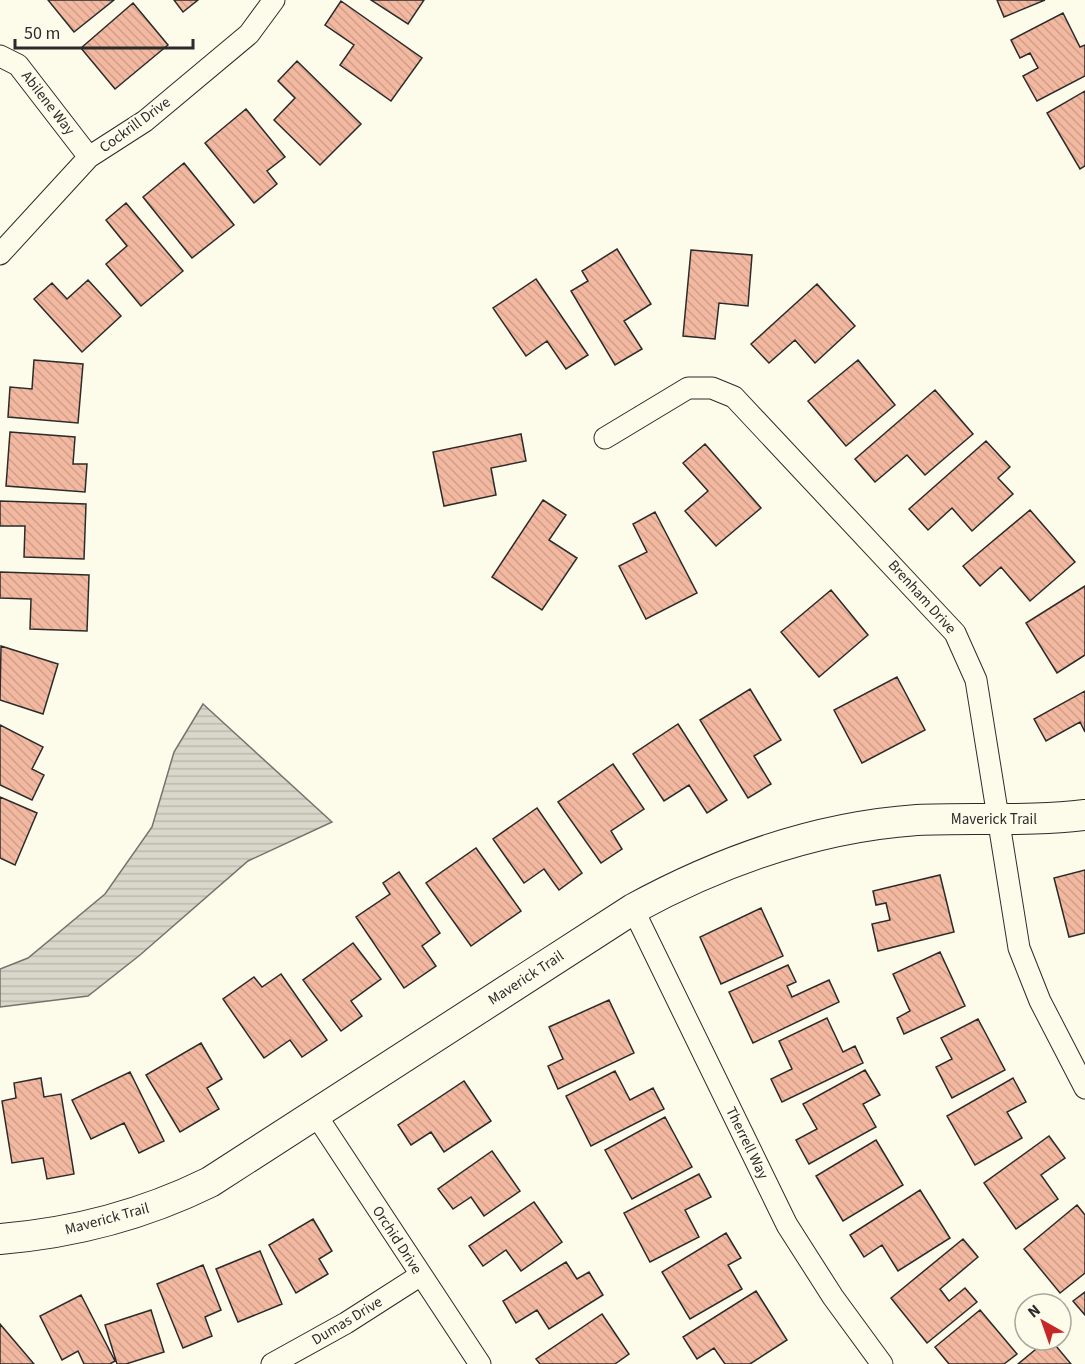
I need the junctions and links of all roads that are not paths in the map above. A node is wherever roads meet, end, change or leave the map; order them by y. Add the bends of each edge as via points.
1 (274, 0) edge
2 (0, 56) edge
3 (89, 157) junction
4 (0, 254) edge
5 (605, 438) dead end
6 (1085, 814) edge
7 (998, 819) junction
8 (633, 909) junction
9 (1085, 1088) edge
10 (316, 1115) junction
11 (0, 1239) edge
12 (421, 1275) junction
13 (272, 1364) edge
14 (480, 1364) edge
15 (882, 1364) edge

1 - 3 street, Cockrill Drive via 249,34 145,121
2 - 3 street, Abilene Way via 18,65
3 - 4 street, Cockrill Drive
5 - 7 street, Brenham Drive via 688,388 712,388 744,405 955,633 976,680
6 - 7 street, Maverick Trail
7 - 8 street, Maverick Trail via 909,821 821,835 728,864
7 - 9 street, Brenham Drive via 1019,948 1040,1000
8 - 10 street, Maverick Trail
8 - 15 street, Therrell Way via 787,1225 833,1298
10 - 11 street, Maverick Trail via 180,1197 111,1221
10 - 12 street, Orchid Drive
12 - 13 street, Dumas Drive
12 - 14 street, Orchid Drive

